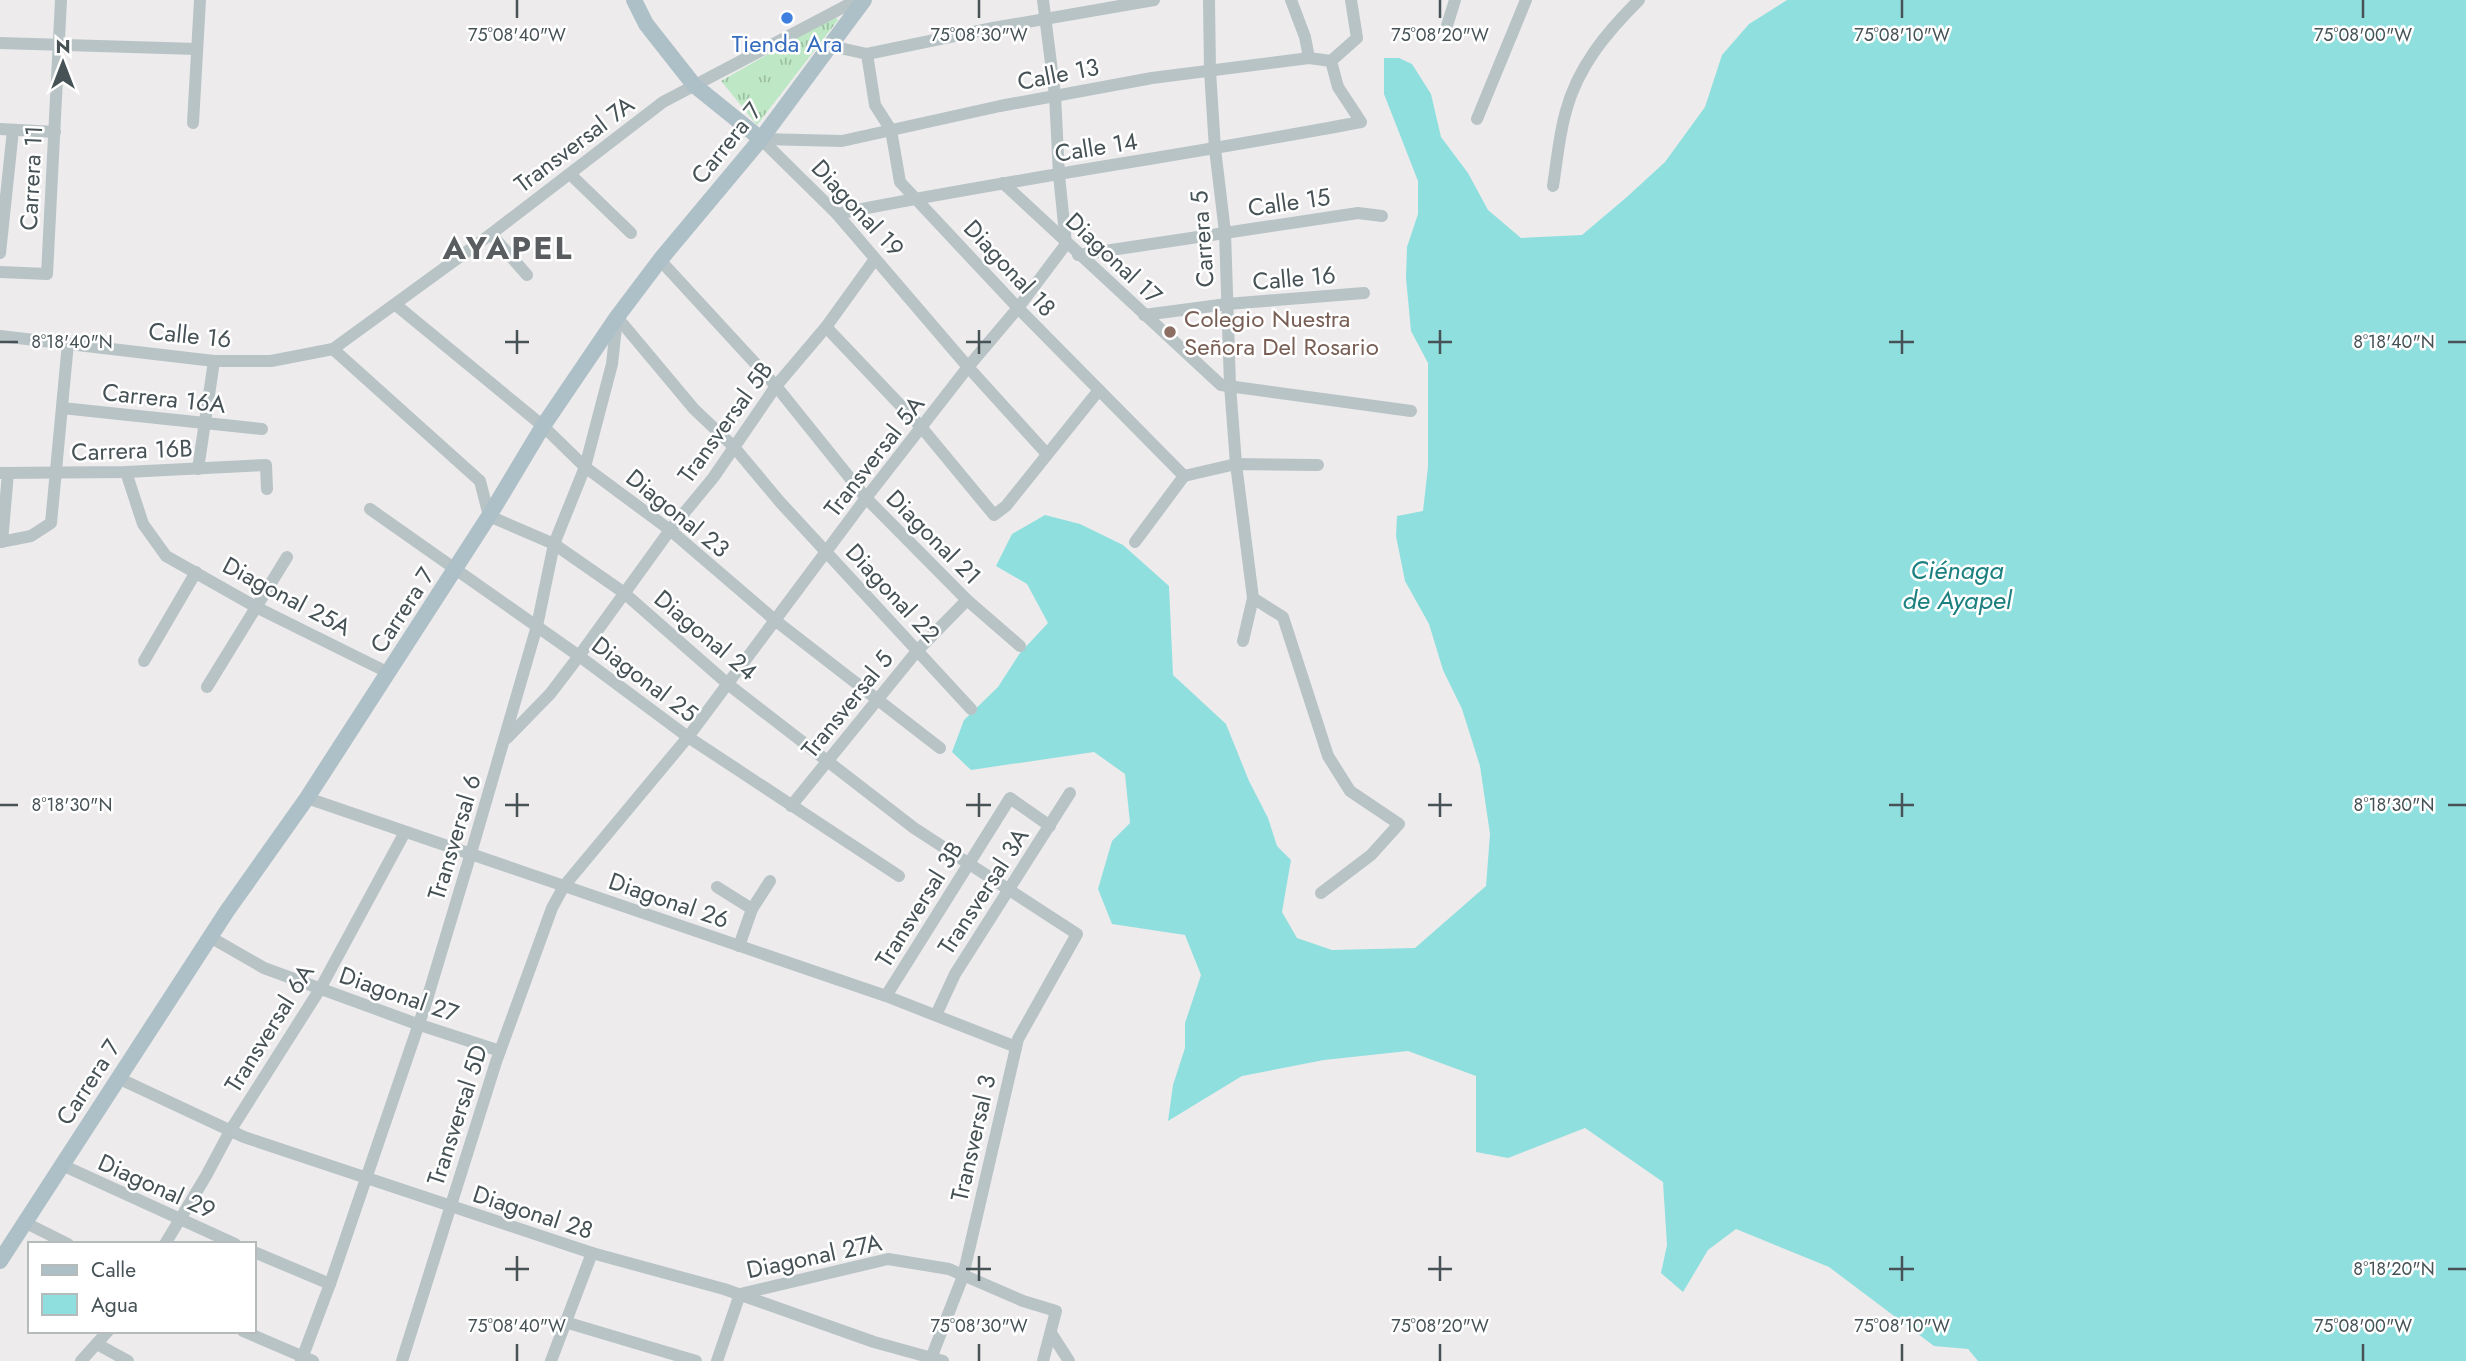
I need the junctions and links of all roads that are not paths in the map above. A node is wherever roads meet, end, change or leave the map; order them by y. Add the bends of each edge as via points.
1 (61, 0) edge
2 (200, 0) edge
3 (634, 0) edge
4 (857, 0) edge
5 (864, 0) edge
6 (1043, 0) edge
7 (1154, 0) edge
8 (1209, 0) edge
9 (1291, 0) edge
10 (1351, 0) edge
11 (1455, 0) edge
12 (1526, 0) edge
13 (1639, 0) edge
14 (1046, 19) junction
15 (1446, 29) dead end
16 (0, 43) edge
17 (59, 44) junction
18 (831, 46) junction
19 (197, 49) junction
20 (867, 54) junction
21 (1309, 58) junction
22 (1331, 61) junction
23 (1210, 71) junction
24 (694, 85) junction
25 (1055, 96) junction
26 (1477, 119) dead end
27 (193, 123) dead end
28 (6, 129) edge
29 (891, 130) junction
30 (55, 132) junction
31 (761, 139) junction
32 (1214, 149) junction
33 (570, 174) junction
34 (1059, 175) junction
35 (1003, 183) junction
36 (1553, 186) dead end
37 (916, 198) junction
38 (837, 214) junction
39 (1382, 216) dead end
40 (1225, 232) junction
41 (631, 233) dead end
42 (491, 234) junction
43 (1066, 244) junction
44 (0, 253) edge
45 (1078, 255) junction
46 (875, 259) junction
47 (660, 260) junction
48 (0, 272) edge
49 (527, 275) dead end
50 (1364, 293) dead end
51 (1227, 304) junction
52 (396, 305) junction
53 (1018, 309) junction
54 (1144, 315) junction
55 (617, 317) junction
56 (826, 327) junction
57 (0, 336) edge
58 (68, 343) junction
59 (334, 349) junction
60 (214, 361) junction
61 (968, 367) junction
62 (1230, 385) junction
63 (776, 386) junction
64 (1099, 390) junction
65 (62, 408) junction
66 (1411, 411) dead end
67 (205, 423) junction
68 (543, 426) junction
69 (922, 428) junction
70 (262, 429) dead end
71 (734, 447) junction
72 (1046, 453) junction
73 (1236, 464) junction
74 (1318, 465) dead end
75 (585, 467) junction
76 (198, 469) junction
77 (126, 472) junction
78 (4, 473) edge
79 (56, 474) junction
80 (1184, 476) junction
81 (267, 489) dead end
82 (866, 498) junction
83 (370, 509) dead end
84 (489, 516) junction
85 (670, 530) junction
86 (1, 542) edge
87 (1135, 542) dead end
88 (554, 544) junction
89 (826, 552) junction
90 (287, 557) dead end
91 (456, 568) junction
92 (196, 572) junction
93 (623, 592) junction
94 (1253, 598) junction
95 (967, 600) junction
96 (256, 607) junction
97 (776, 621) junction
98 (537, 626) junction
99 (1243, 641) dead end
100 (1020, 646) dead end
101 (917, 651) junction
102 (579, 656) junction
103 (144, 661) dead end
104 (389, 673) junction
105 (729, 685) junction
106 (207, 687) dead end
107 (876, 701) junction
108 (971, 709) dead end
109 (688, 737) junction
110 (504, 741) junction
111 (940, 748) dead end
112 (827, 762) junction
113 (1070, 793) dead end
114 (307, 798) junction
115 (791, 806) junction
116 (1050, 826) junction
117 (405, 832) junction
118 (471, 853) junction
119 (969, 864) junction
120 (899, 876) dead end
121 (770, 881) dead end
122 (564, 887) junction
123 (718, 887) dead end
124 (1007, 888) junction
125 (1321, 893) dead end
126 (752, 909) junction
127 (1077, 934) joint
128 (210, 937) junction
129 (739, 946) junction
130 (320, 989) junction
131 (886, 996) junction
132 (936, 1015) junction
133 (416, 1024) junction
134 (1016, 1047) junction
135 (500, 1051) junction
136 (118, 1078) junction
137 (230, 1131) junction
138 (62, 1165) junction
139 (366, 1176) junction
140 (449, 1206) junction
141 (179, 1220) junction
142 (26, 1223) junction
143 (64, 1242) edge
144 (166, 1242) edge
145 (230, 1242) edge
146 (256, 1253) edge
147 (592, 1254) junction
148 (0, 1261) edge
149 (963, 1276) junction
150 (330, 1284) junction
151 (740, 1294) junction
152 (565, 1322) junction
153 (106, 1333) edge
154 (247, 1333) edge
155 (1051, 1333) junction
156 (97, 1344) junction
157 (305, 1360) edge
158 (934, 1360) edge
159 (81, 1361) edge
160 (128, 1361) edge
161 (402, 1361) edge
162 (551, 1361) edge
163 (696, 1361) edge
164 (717, 1361) edge
165 (1043, 1361) edge
166 (1069, 1361) edge

1 - 17 street, Carrera 11
2 - 19 street
3 - 24 main road, Diagonal 19 via 646,24
4 - 24 street, Transversal 7A
5 - 18 main road, Carrera 7
6 - 14 street
7 - 14 street
8 - 23 street, Carrera 5
9 - 21 street
10 - 22 street via 1357,38
11 - 15 street
12 - 26 street
13 - 36 street via 1585,63 1566,111
14 - 20 street
14 - 25 street
16 - 17 street
17 - 19 street
17 - 30 street, Carrera 11
18 - 20 street
18 - 31 main road, Carrera 7
19 - 27 street
20 - 29 street, Diagonal 18 via 875,105
21 - 22 street, Calle 13
21 - 23 street, Calle 13
22 - 32 street, Calle 14 via 1338,88 1361,122
23 - 25 street, Calle 13
23 - 32 street, Carrera 5
24 - 31 main road, Diagonal 19
24 - 33 street, Transversal 7A via 663,102
25 - 29 street, Calle 13
25 - 34 street
28 - 30 street
28 - 44 street
29 - 31 street, Calle 13 via 842,141
29 - 37 street, Diagonal 18 via 900,182
30 - 48 street, Carrera 11 via 47,274
31 - 38 street, Diagonal 19
31 - 47 main road, Carrera 7
32 - 34 street, Calle 14
32 - 40 street, Carrera 5
33 - 41 street
33 - 42 street, Transversal 7A
34 - 35 street, Calle 14
34 - 43 street
35 - 37 street, Calle 14
35 - 43 street, Diagonal 17
37 - 38 street, Calle 14
37 - 53 street, Diagonal 18
38 - 46 street, Diagonal 19
39 - 40 street, Calle 15 via 1358,214
40 - 45 street, Calle 15
40 - 51 street, Carrera 5
42 - 49 street
42 - 52 street, Transversal 7A
43 - 45 street, Diagonal 17
43 - 53 street, Transversal 5A
45 - 54 street, Diagonal 17
46 - 56 street, Transversal 5B
46 - 61 street, Diagonal 19
47 - 55 main road, Carrera 7
47 - 63 street, Diagonal 21
50 - 51 street, Calle 16
51 - 54 street, Calle 16
51 - 62 street, Carrera 5
52 - 59 street, Transversal 7A
52 - 68 street, Diagonal 23
53 - 61 street, Transversal 5A
53 - 64 street, Diagonal 18
54 - 62 street, Diagonal 17 via 1221,385
55 - 68 main road, Carrera 7
55 - 71 street, Diagonal 22 via 694,409
55 - 75 street, Transversal 6 via 612,364
56 - 63 street, Transversal 5B
56 - 69 street
57 - 58 street, Calle 16
58 - 60 street, Calle 16
58 - 65 street
59 - 60 street, Calle 16 via 271,361
59 - 84 street via 480,481
60 - 67 street
61 - 69 street, Transversal 5A
61 - 72 street, Diagonal 19
62 - 66 street
62 - 73 street, Carrera 5
63 - 71 street, Transversal 5B
63 - 82 street, Diagonal 21
64 - 72 street
64 - 80 street, Diagonal 18
65 - 67 street, Carrera 16A
65 - 79 street
67 - 70 street, Carrera 16A
67 - 76 street
68 - 75 street, Diagonal 23
68 - 84 main road, Carrera 7
69 - 72 street via 994,515
69 - 82 street, Transversal 5A
71 - 85 street, Transversal 5B
71 - 89 street, Diagonal 22
73 - 74 street
73 - 80 street
73 - 94 street, Carrera 5
75 - 85 street, Diagonal 23
75 - 88 street, Transversal 6
76 - 77 street, Carrera 16B
76 - 81 street, Carrera 16B via 266,465
77 - 79 street, Carrera 16B
77 - 92 street, Diagonal 25A via 143,524 166,556
78 - 79 street, Carrera 16B
78 - 86 street
79 - 86 street via 51,523 31,536
80 - 87 street
82 - 89 street, Transversal 5A
82 - 95 street, Diagonal 21
83 - 91 street, Diagonal 25
84 - 88 street, Diagonal 24
84 - 91 main road, Carrera 7
85 - 93 street, Transversal 5B
85 - 97 street, Diagonal 23
88 - 93 street, Diagonal 24
88 - 98 street, Transversal 6
89 - 97 street, Transversal 5A
89 - 101 street, Diagonal 22
90 - 96 street
91 - 98 street, Diagonal 25
91 - 104 main road, Carrera 7
92 - 96 street, Diagonal 25A
92 - 103 street
93 - 102 street, Transversal 5B
93 - 105 street, Diagonal 24
94 - 99 street, Carrera 5
94 - 125 street via 1283,617 1328,756 1350,791 1399,824 1371,855
95 - 100 street, Diagonal 21
95 - 101 street, Transversal 5
96 - 104 street, Diagonal 25A
96 - 106 street
97 - 105 street, Transversal 5A
97 - 107 street, Diagonal 23
98 - 102 street, Diagonal 25
98 - 110 street, Transversal 6
101 - 107 street, Transversal 5
101 - 108 street, Diagonal 22
102 - 109 street, Diagonal 25
102 - 110 street, Transversal 5B
104 - 114 main road, Carrera 7
105 - 109 street, Transversal 5A
105 - 112 street, Diagonal 24
107 - 111 street, Diagonal 23
107 - 112 street, Transversal 5
109 - 115 street, Diagonal 25
109 - 122 street, Transversal 5A
110 - 118 street, Transversal 6
112 - 115 street, Transversal 5
112 - 119 street, Diagonal 24
113 - 116 street, Transversal 3A
114 - 117 street, Diagonal 26
114 - 128 main road, Carrera 7
115 - 120 street, Diagonal 25
116 - 119 street, Transversal 3B via 1010,798
116 - 124 street, Transversal 3A
117 - 118 street, Diagonal 26
117 - 130 street, Transversal 6A
118 - 122 street, Diagonal 26
118 - 133 street, Transversal 6
119 - 124 street, Diagonal 24
119 - 131 street, Transversal 3B
121 - 126 street
122 - 129 street, Diagonal 26
122 - 135 street, Transversal 5D via 552,908
123 - 126 street
124 - 127 street, Diagonal 24
124 - 132 street, Transversal 3A via 954,974
126 - 129 street
127 - 134 street, Transversal 3
128 - 130 street, Diagonal 27 via 264,968
128 - 136 main road, Carrera 7
129 - 131 street, Diagonal 26
130 - 133 street, Diagonal 27
130 - 137 street, Transversal 6A
131 - 132 street, Diagonal 26
132 - 134 street, Diagonal 26
133 - 135 street, Diagonal 27
133 - 139 street, Transversal 6
134 - 149 street, Transversal 3
135 - 140 street, Transversal 5D
136 - 137 street, Diagonal 28
136 - 138 main road, Carrera 7
137 - 139 street, Diagonal 28
137 - 141 street, Transversal 6A
138 - 141 street, Diagonal 29
138 - 142 main road, Carrera 7
139 - 140 street, Diagonal 28
139 - 150 street, Transversal 6
140 - 147 street, Diagonal 28
140 - 161 street, Transversal 5D
141 - 144 street, Transversal 6A
141 - 145 street, Diagonal 29
142 - 143 street
142 - 148 main road, Carrera 7
146 - 150 street
147 - 151 street, Diagonal 28
147 - 152 street
149 - 151 street, Diagonal 27A via 948,1269 888,1259
149 - 155 street, Diagonal 27A via 1056,1311
149 - 158 street, Transversal 3
150 - 157 street, Transversal 6
151 - 158 street, Diagonal 28
151 - 164 street
152 - 162 street
152 - 163 street
153 - 156 street
154 - 157 street
155 - 165 street
155 - 166 street
156 - 159 street
156 - 160 street

